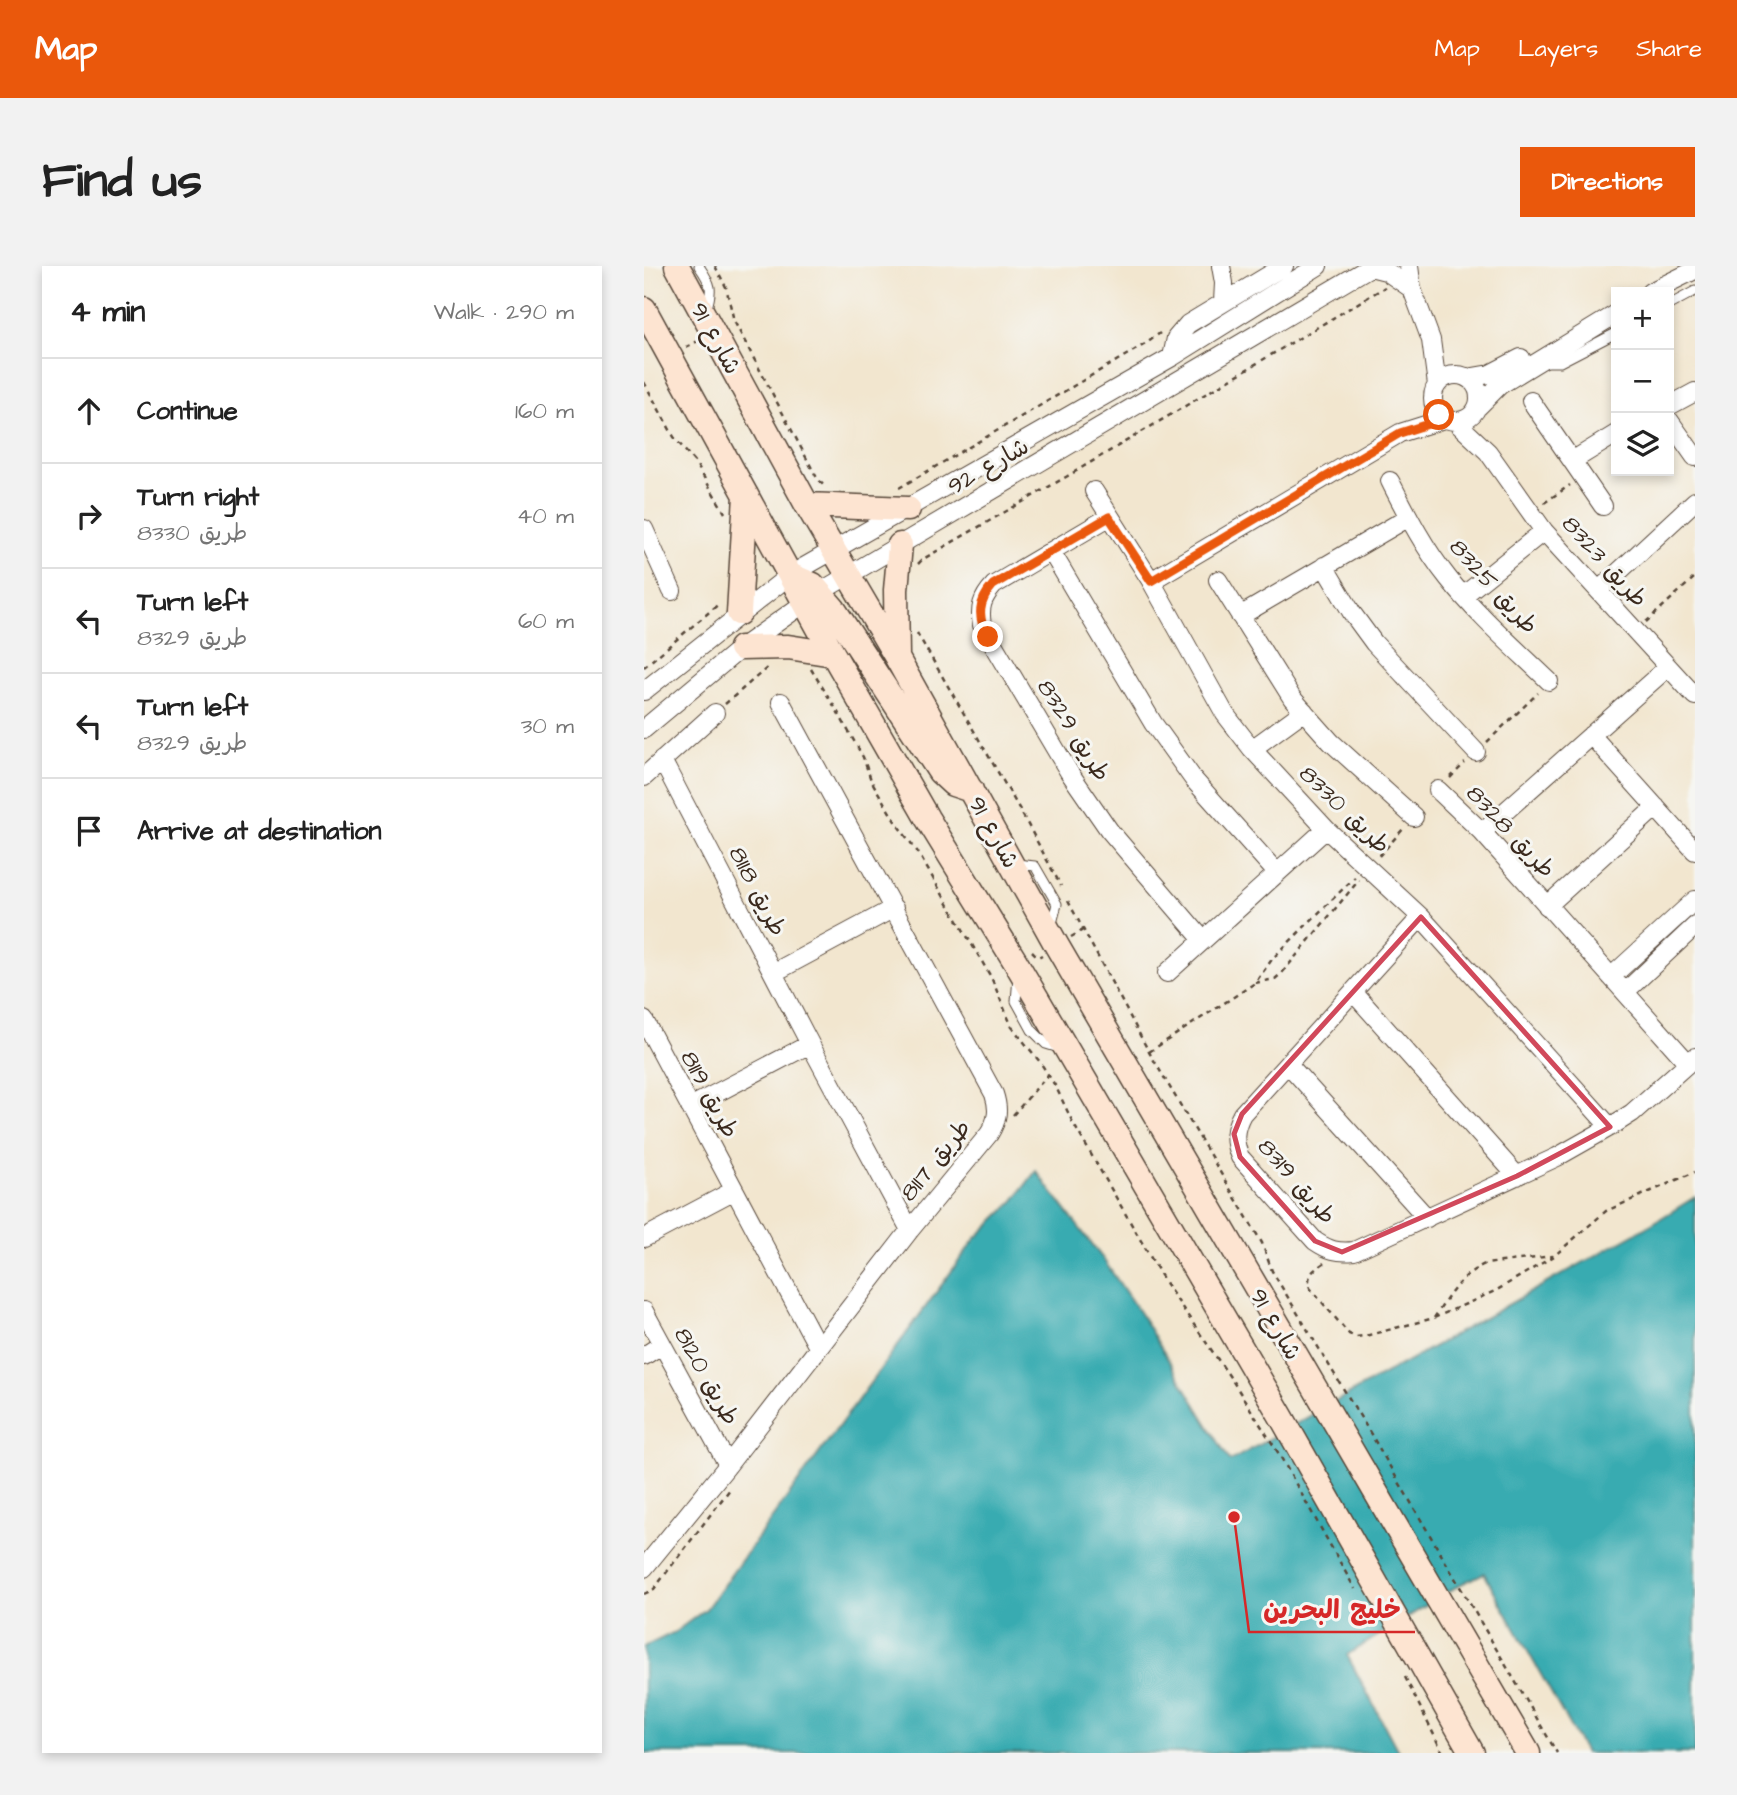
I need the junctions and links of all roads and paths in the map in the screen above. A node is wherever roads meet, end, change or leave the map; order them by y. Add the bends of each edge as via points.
1 (677, 266) edge
2 (699, 266) edge
3 (715, 266) edge
4 (1284, 266) edge
5 (1318, 266) edge
6 (1371, 267) edge
7 (1695, 270) edge
8 (1407, 278) edge
9 (1660, 287) edge
10 (1247, 288) junction
11 (1695, 291) edge
12 (1223, 302) junction
13 (1674, 302) edge
14 (644, 309) edge
15 (1611, 309) edge
16 (1611, 317) edge
17 (709, 324) junction
18 (1164, 329) dead end
19 (1611, 335) edge
20 (1431, 340) junction
21 (664, 346) junction
22 (1172, 357) junction
23 (1538, 362) junction
24 (1464, 377) junction
25 (644, 382) edge
26 (1434, 391) junction
27 (1695, 391) edge
28 (1531, 401) dead end
29 (1674, 403) edge
30 (1477, 408) junction
31 (1450, 420) junction
32 (1674, 427) edge
33 (1400, 433) junction
34 (1611, 438) edge
35 (1488, 452) junction
36 (1695, 457) edge
37 (1577, 469) junction
38 (1390, 481) dead end
39 (827, 488) dead end
40 (1094, 491) dead end
41 (746, 495) junction
42 (902, 499) junction
43 (1695, 502) edge
44 (807, 505) junction
45 (1603, 506) dead end
46 (1530, 513) junction
47 (1109, 517) junction
48 (1409, 517) junction
49 (730, 523) dead end
50 (644, 529) edge
51 (1544, 531) junction
52 (900, 545) junction
53 (834, 551) junction
54 (1051, 551) junction
55 (1324, 566) junction
56 (917, 567) dead end
57 (790, 575) junction
58 (848, 575) junction
59 (1695, 577) edge
60 (1218, 580) dead end
61 (1151, 581) junction
62 (1599, 590) junction
63 (672, 592) dead end
64 (1463, 596) junction
65 (812, 597) junction
66 (732, 605) junction
67 (1240, 616) junction
68 (1636, 632) junction
69 (917, 633) dead end
70 (741, 648) junction
71 (832, 654) junction
72 (897, 658) junction
73 (776, 662) dead end
74 (644, 667) edge
75 (809, 667) dead end
76 (1668, 667) junction
77 (1549, 681) joint
78 (644, 691) edge
79 (1695, 696) edge
80 (781, 702) dead end
81 (1304, 711) junction
82 (715, 713) joint
83 (644, 729) edge
84 (1591, 735) junction
85 (1252, 749) junction
86 (1476, 752) junction
87 (662, 760) junction
88 (644, 777) edge
89 (971, 790) junction
90 (1438, 790) joint
91 (1656, 807) junction
92 (1414, 817) joint
93 (1326, 829) junction
94 (1482, 832) junction
95 (1695, 851) edge
96 (1370, 867) junction
97 (1277, 873) junction
98 (1062, 888) dead end
99 (1066, 897) dead end
100 (1695, 900) edge
101 (1547, 906) junction
102 (894, 908) junction
103 (1421, 917) junction
104 (1695, 926) edge
105 (1083, 930) junction
106 (1054, 939) junction
107 (1203, 940) junction
108 (1017, 965) junction
109 (773, 973) junction
110 (1167, 973) dead end
111 (991, 977) junction
112 (1611, 977) junction
113 (1255, 983) junction
114 (1353, 992) junction
115 (1625, 992) junction
116 (644, 1020) edge
117 (810, 1045) junction
118 (1149, 1052) junction
119 (1692, 1060) edge
120 (1288, 1064) junction
121 (690, 1107) junction
122 (1610, 1127) junction
123 (1695, 1172) edge
124 (1517, 1176) junction
125 (733, 1191) junction
126 (1427, 1218) junction
127 (910, 1230) junction
128 (644, 1238) edge
129 (1342, 1252) junction
130 (1554, 1256) junction
131 (644, 1311) edge
132 (1434, 1318) junction
133 (662, 1345) junction
134 (818, 1347) junction
135 (644, 1356) edge
136 (1270, 1419) junction
137 (728, 1465) junction
138 (644, 1568) edge
139 (1360, 1596) dead end
140 (1457, 1606) junction
141 (1402, 1671) dead end
142 (1443, 1753) edge
143 (1472, 1753) edge
144 (1528, 1753) edge
145 (1557, 1753) edge

1 - 17 street, شارع 91
2 - 17 lane via 711,285
3 - 39 path via 726,287 734,321 817,478
4 - 10 street
5 - 22 street, شارع 92
6 - 8 street
6 - 52 street, شارع 92
7 - 9 street
8 - 20 street
8 - 56 path via 923,559
10 - 12 street
10 - 12 street via 1231,281 1221,266
11 - 13 lane
12 - 22 street via 1181,330
14 - 21 street, شارع 91
15 - 24 street via 1501,370
16 - 23 street
17 - 21 path via 682,349 675,340
17 - 44 street, شارع 91
18 - 42 path
19 - 23 lane via 1560,362
20 - 24 street
20 - 26 street
21 - 41 street, شارع 91
22 - 42 street, شارع 92
23 - 30 street via 1500,384
24 - 26 street via 1447,377
24 - 30 street via 1476,387
25 - 49 path
26 - 31 street via 1435,410
26 - 33 street via 1418,417
27 - 29 street
28 - 37 street
30 - 31 street via 1466,419
30 - 35 street, طريق 8323
31 - 33 street
31 - 35 street, طريق 8323
32 - 36 street
33 - 61 street
34 - 37 street
35 - 46 street, طريق 8323
37 - 45 street
37 - 46 path
38 - 48 street, طريق 8325
40 - 47 street, طريق 8330
41 - 57 street, شارع 91
41 - 66 street
42 - 44 street
42 - 53 street, شارع 92
43 - 62 street
44 - 53 street, شارع 91
46 - 51 street, طريق 8323
47 - 54 street, طريق 8329
47 - 61 street, طريق 8330
48 - 55 street
48 - 64 street, طريق 8325 via 1432,557
50 - 63 street
51 - 62 street, طريق 8323
51 - 64 street
52 - 58 street, شارع 92
52 - 72 street via 895,590
53 - 57 street, شارع 92
53 - 58 street, شارع 91
54 - 97 street via 1153,723 1194,780
54 - 107 street, طريق 8329 via 993,585 981,604 982,625 1109,830
55 - 67 street
55 - 86 street via 1374,643
57 - 65 street via 813,585
57 - 66 street, شارع 92
58 - 65 street, شارع 92
58 - 72 street, شارع 91
59 - 68 path
60 - 67 street
61 - 85 street, طريق 8330 via 1225,714
62 - 68 street, طريق 8323
64 - 77 street, طريق 8325
65 - 70 street, شارع 92
65 - 71 street, شارع 91
65 - 89 street via 940,772 953,784
66 - 74 path via 716,607
66 - 78 street, شارع 92
67 - 81 street
68 - 76 street, طريق 8323
69 - 98 path
70 - 71 street via 788,647
70 - 83 street, شارع 92
71 - 108 street, شارع 91
72 - 89 street, شارع 91
73 - 82 path
75 - 111 path via 863,757 871,780
76 - 79 street, طريق 8323
76 - 84 street
77 - 86 path
80 - 102 street, طريق 8117
81 - 85 street
81 - 92 street via 1331,742
82 - 87 street
84 - 91 street
84 - 94 street
85 - 93 street, طريق 8330
86 - 90 path
87 - 88 street
87 - 109 street, طريق 8118
89 - 106 street, شارع 91
90 - 94 street, طريق 8328
91 - 95 street
91 - 101 street, طريق 8328
92 - 96 path
93 - 96 street, طريق 8330
93 - 97 street
94 - 101 street, طريق 8328
96 - 103 street, طريق 8330
96 - 113 path via 1349,880 1273,958
96 - 113 path via 1282,973
97 - 107 street
99 - 105 path
100 - 112 street
101 - 112 street, طريق 8328
102 - 109 street
102 - 127 street, طريق 8117 via 998,1105 996,1124 989,1134
103 - 114 street, طريق 8319
103 - 122 street, طريق 8330
104 - 115 street
105 - 106 path
105 - 118 path
106 - 108 path via 1038,957 1034,950
106 - 140 street, شارع 91 via 1318,1394
107 - 110 street
108 - 111 path
108 - 136 street, شارع 91
109 - 117 street, طريق 8118
111 - 136 path via 1012,1027 1056,1087 1166,1284 1232,1380
112 - 115 street, طريق 8328
113 - 118 path
114 - 120 street, طريق 8319
114 - 124 street
115 - 119 street, طريق 8328
116 - 121 street, طريق 8119
117 - 121 street
117 - 127 street, طريق 8118
118 - 140 path via 1339,1381
119 - 122 street, طريق 8319
120 - 126 street
120 - 129 street, طريق 8319 via 1242,1114 1235,1145 1240,1157 1315,1241
121 - 125 street, طريق 8119
122 - 124 street, طريق 8319
123 - 130 path via 1606,1212
124 - 126 street, طريق 8319
125 - 128 street
125 - 134 street, طريق 8119
126 - 129 street, طريق 8319 via 1354,1251
127 - 134 street, طريق 8117
129 - 132 path via 1311,1272 1308,1281 1349,1334 1369,1335
130 - 132 path via 1497,1290
130 - 132 path via 1485,1264 1460,1281
131 - 133 street, طريق 8120
133 - 135 street
133 - 137 street, طريق 8120
134 - 137 street, طريق 8117
136 - 139 path
136 - 143 street, شارع 91
137 - 138 street, طريق 8117
140 - 144 street, شارع 91
140 - 145 path
141 - 142 path

